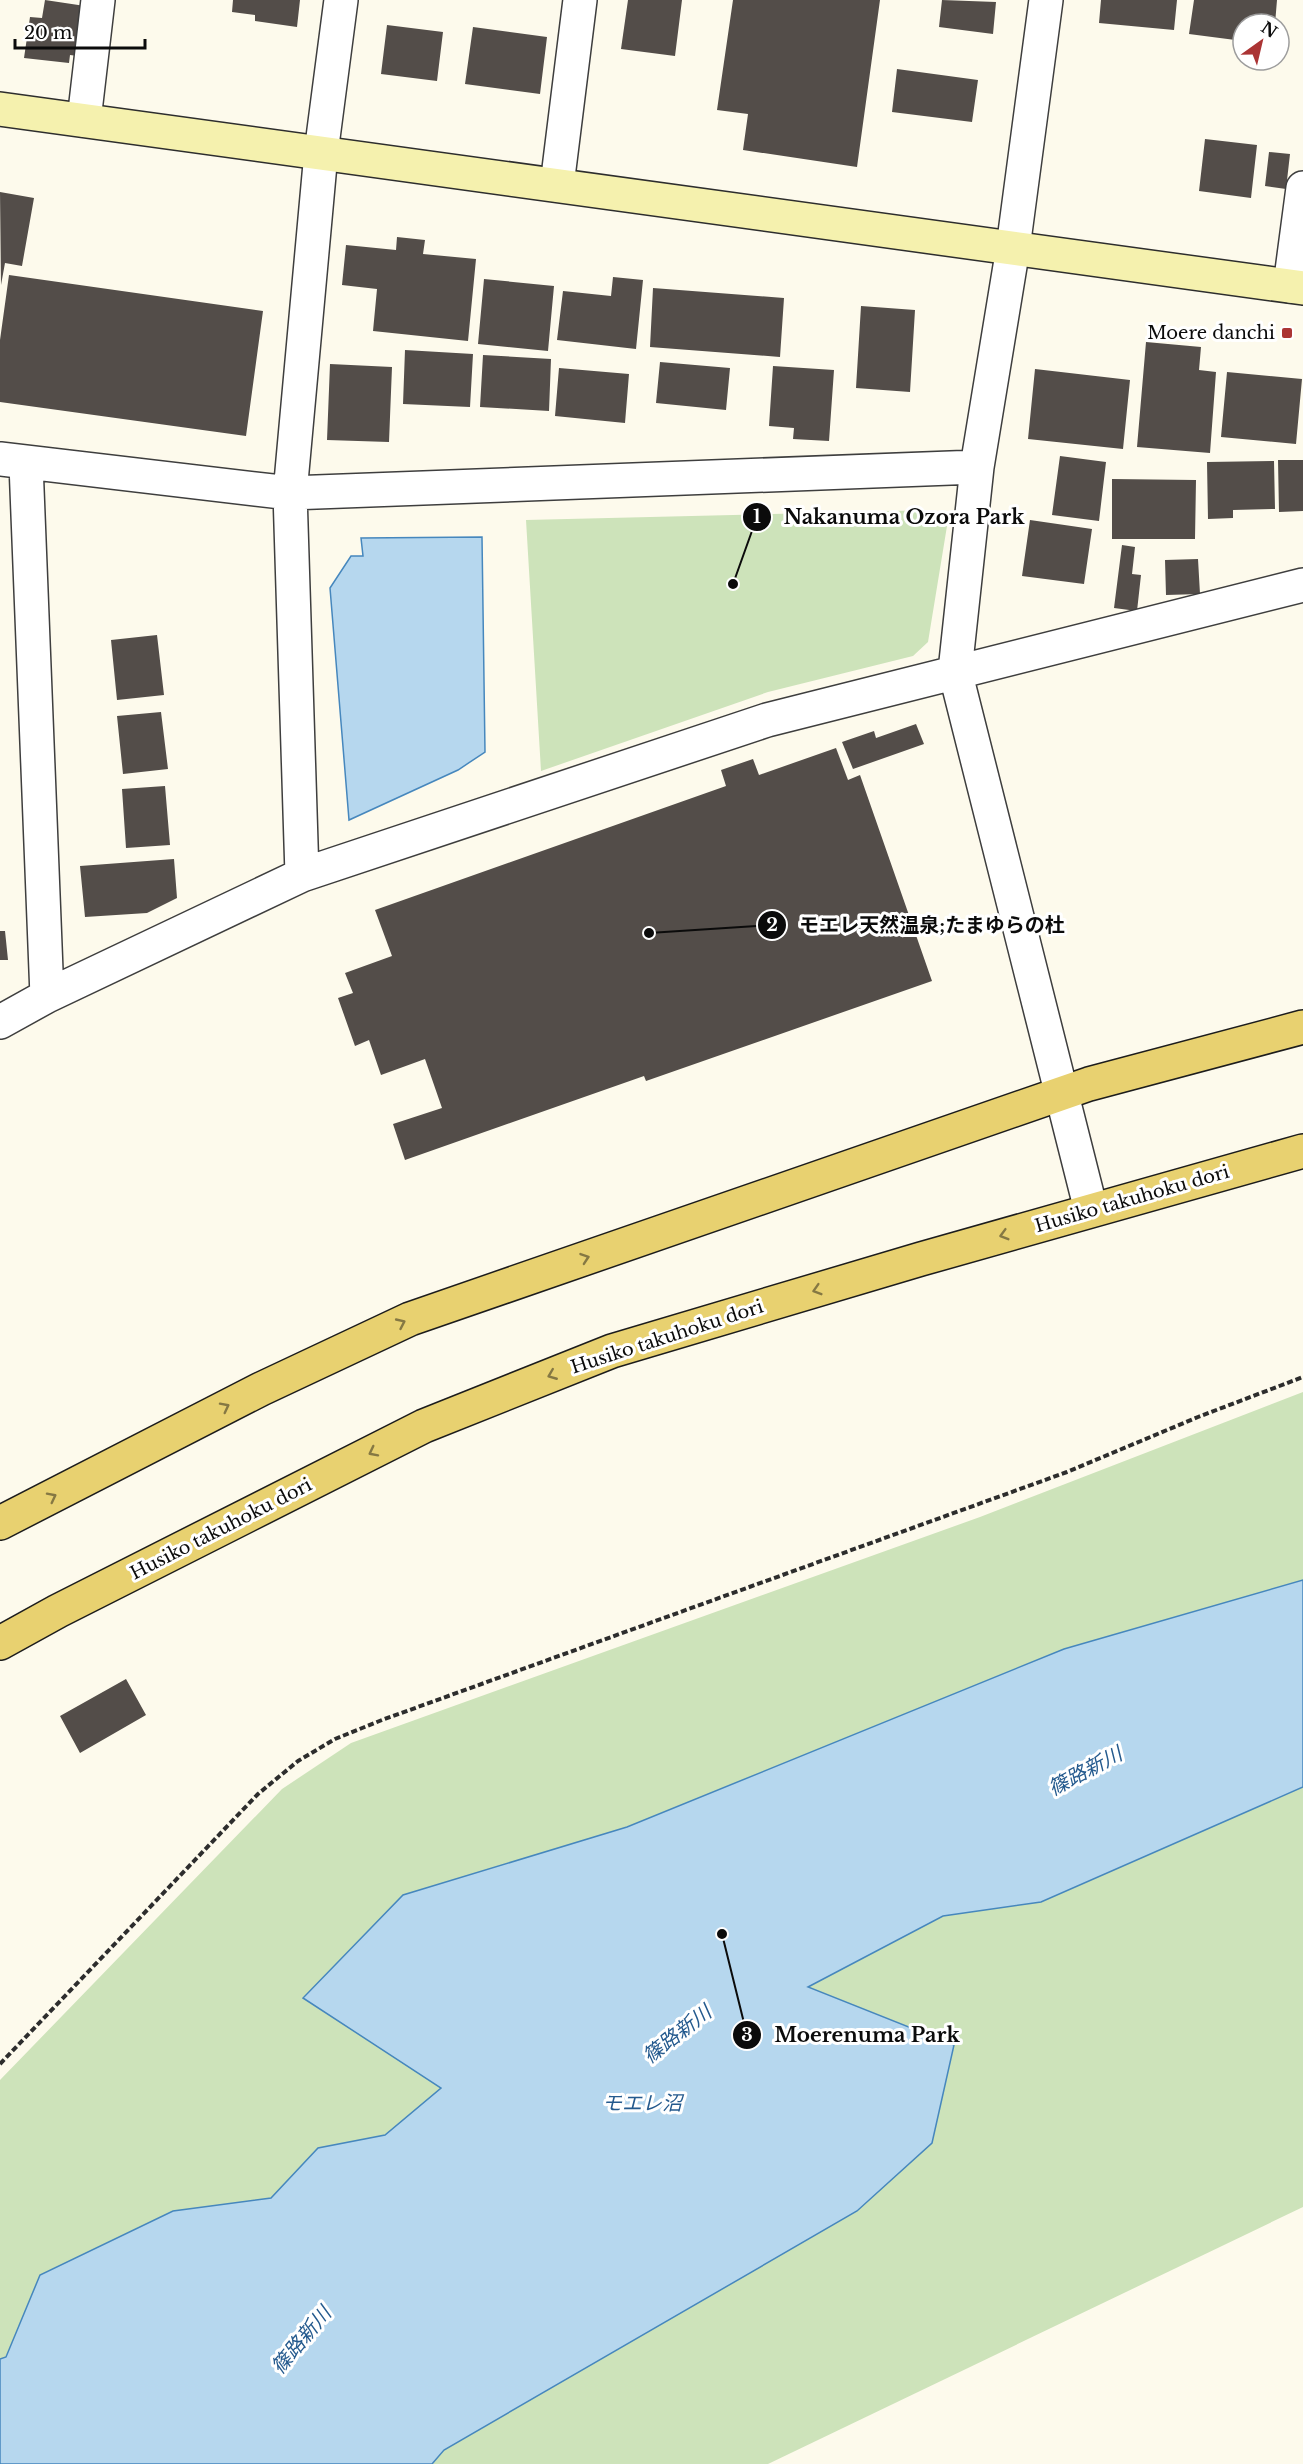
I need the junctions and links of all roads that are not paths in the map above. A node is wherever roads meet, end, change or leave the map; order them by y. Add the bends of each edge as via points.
1 (98, 0) edge
2 (341, 0) edge
3 (580, 0) edge
4 (1046, 0) edge
5 (0, 109) edge
6 (84, 120) junction
7 (321, 153) junction
8 (557, 185) junction
9 (1303, 188) edge
10 (1013, 248) junction
11 (1296, 287) edge
12 (13, 461) edge
13 (977, 467) junction
14 (290, 493) junction
15 (1303, 585) edge
16 (955, 671) junction
17 (302, 875) junction
18 (47, 996) junction
19 (0, 1022) edge
20 (1303, 1027) edge
21 (1061, 1094) junction
22 (1303, 1151) edge
23 (1091, 1210) junction
24 (0, 1523) edge
25 (0, 1643) edge

1 - 6 street
2 - 7 street
3 - 8 street
4 - 10 street
5 - 6 street
6 - 7 street
7 - 8 street
7 - 14 street
8 - 10 street
9 - 11 street
10 - 11 street
10 - 13 street
12 - 14 street
12 - 18 street
13 - 14 street
13 - 16 street
14 - 17 street
15 - 16 street
16 - 17 street via 767,720
16 - 21 street
17 - 18 street
18 - 19 street
20 - 21 main road
21 - 23 street
24 -> 21 main road via 261,1389 410,1319
22 - 23 main road, Husiko takuhoku dori
23 -> 25 main road, Husiko takuhoku dori via 612,1351 424,1426

